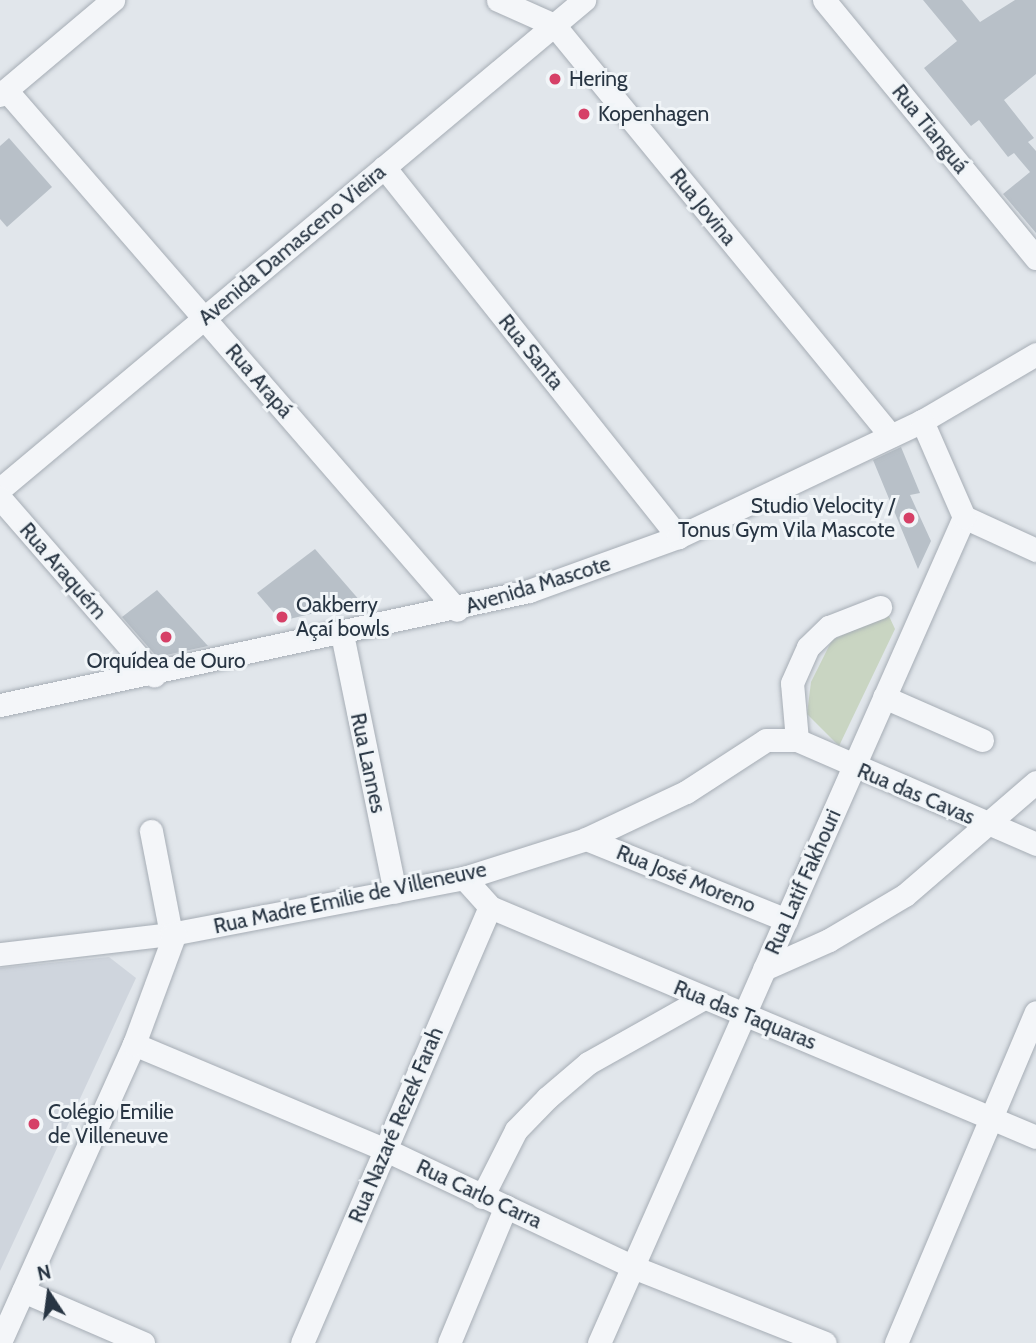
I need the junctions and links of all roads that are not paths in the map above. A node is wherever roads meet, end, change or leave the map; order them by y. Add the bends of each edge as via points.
1 (113, 0) edge
2 (498, 0) edge
3 (584, 0) edge
4 (824, 0) edge
5 (554, 26) junction
6 (3, 92) edge
7 (384, 167) junction
8 (1036, 258) edge
9 (205, 319) junction
10 (1036, 354) edge
11 (922, 421) junction
12 (891, 436) junction
13 (0, 489) edge
14 (0, 498) edge
15 (964, 517) junction
16 (678, 537) junction
17 (1036, 550) edge
18 (880, 607) dead end
19 (457, 610) junction
20 (342, 634) junction
21 (154, 675) junction
22 (884, 697) junction
23 (0, 705) edge
24 (797, 740) junction
25 (982, 740) dead end
26 (853, 768) junction
27 (1036, 782) edge
28 (990, 826) junction
29 (151, 831) dead end
30 (586, 839) junction
31 (1036, 844) edge
32 (464, 878) junction
33 (395, 892) junction
34 (490, 907) junction
35 (786, 920) junction
36 (173, 933) junction
37 (0, 954) edge
38 (764, 969) junction
39 (702, 999) junction
40 (1036, 1012) edge
41 (744, 1014) junction
42 (134, 1044) junction
43 (990, 1117) junction
44 (1036, 1137) edge
45 (386, 1150) junction
46 (482, 1197) junction
47 (506, 1206) junction
48 (633, 1266) junction
49 (23, 1291) junction
50 (0, 1342) edge
51 (143, 1343) edge
52 (302, 1343) edge
53 (449, 1343) edge
54 (599, 1343) edge
55 (825, 1343) edge
56 (896, 1343) edge

1 - 6 street
2 - 5 street, Rua Jovina
3 - 5 street, Avenida Damasceno Vieira
4 - 8 street, Rua Tianguá
5 - 7 street, Avenida Damasceno Vieira
5 - 12 street, Rua Jovina
6 - 9 street, Rua Arapá
7 - 9 street, Avenida Damasceno Vieira
7 - 16 street, Rua Santa
9 - 13 street, Avenida Damasceno Vieira
9 - 19 street, Rua Arapá
10 - 11 street, Avenida Mascote
11 - 12 street, Avenida Mascote
11 - 15 street
12 - 16 street, Avenida Mascote
14 - 21 street, Rua Araquém
15 - 17 street
15 - 22 street, Rua Latif Fakhouri
16 - 19 street, Avenida Mascote via 529,591
18 - 24 street via 829,628 808,647 792,683
19 - 20 street, Avenida Mascote
20 - 21 street, Avenida Mascote
20 - 33 street, Rua Lannes
21 - 23 street, Avenida Mascote
22 - 25 street
22 - 26 street, Rua Latif Fakhouri
24 - 26 street, Rua das Cavas
24 - 30 street, Rua Madre Emilie de Villeneuve via 759,743 686,792
26 - 28 street, Rua das Cavas
26 - 35 street, Rua Latif Fakhouri
27 - 28 street
28 - 31 street, Rua das Cavas
28 - 38 street via 905,895 828,940
29 - 36 street
30 - 32 street, Rua Madre Emilie de Villeneuve
30 - 35 street, Rua José Moreno
32 - 33 street, Rua Madre Emilie de Villeneuve
32 - 34 street, Rua das Taquaras
33 - 36 street, Rua Madre Emilie de Villeneuve
34 - 39 street, Rua das Taquaras
34 - 45 street, Rua Nazaré Rezek Farah
35 - 38 street, Rua Latif Fakhouri
36 - 37 street, Rua Madre Emilie de Villeneuve
36 - 42 street
38 - 41 street, Rua Latif Fakhouri
39 - 41 street, Rua das Taquaras
39 - 46 street via 588,1063 547,1098 516,1130
40 - 43 street
41 - 43 street, Rua das Taquaras
41 - 48 street, Rua Latif Fakhouri
42 - 45 street, Rua Carlo Carra
42 - 49 street
43 - 44 street, Rua das Taquaras
43 - 56 street
45 - 46 street, Rua Carlo Carra
45 - 52 street, Rua Nazaré Rezek Farah
46 - 47 street, Rua Carlo Carra
47 - 48 street, Rua Carlo Carra
47 - 53 street
48 - 54 street, Rua Latif Fakhouri
48 - 55 street, Rua Carlo Carra
49 - 50 street
49 - 51 street

